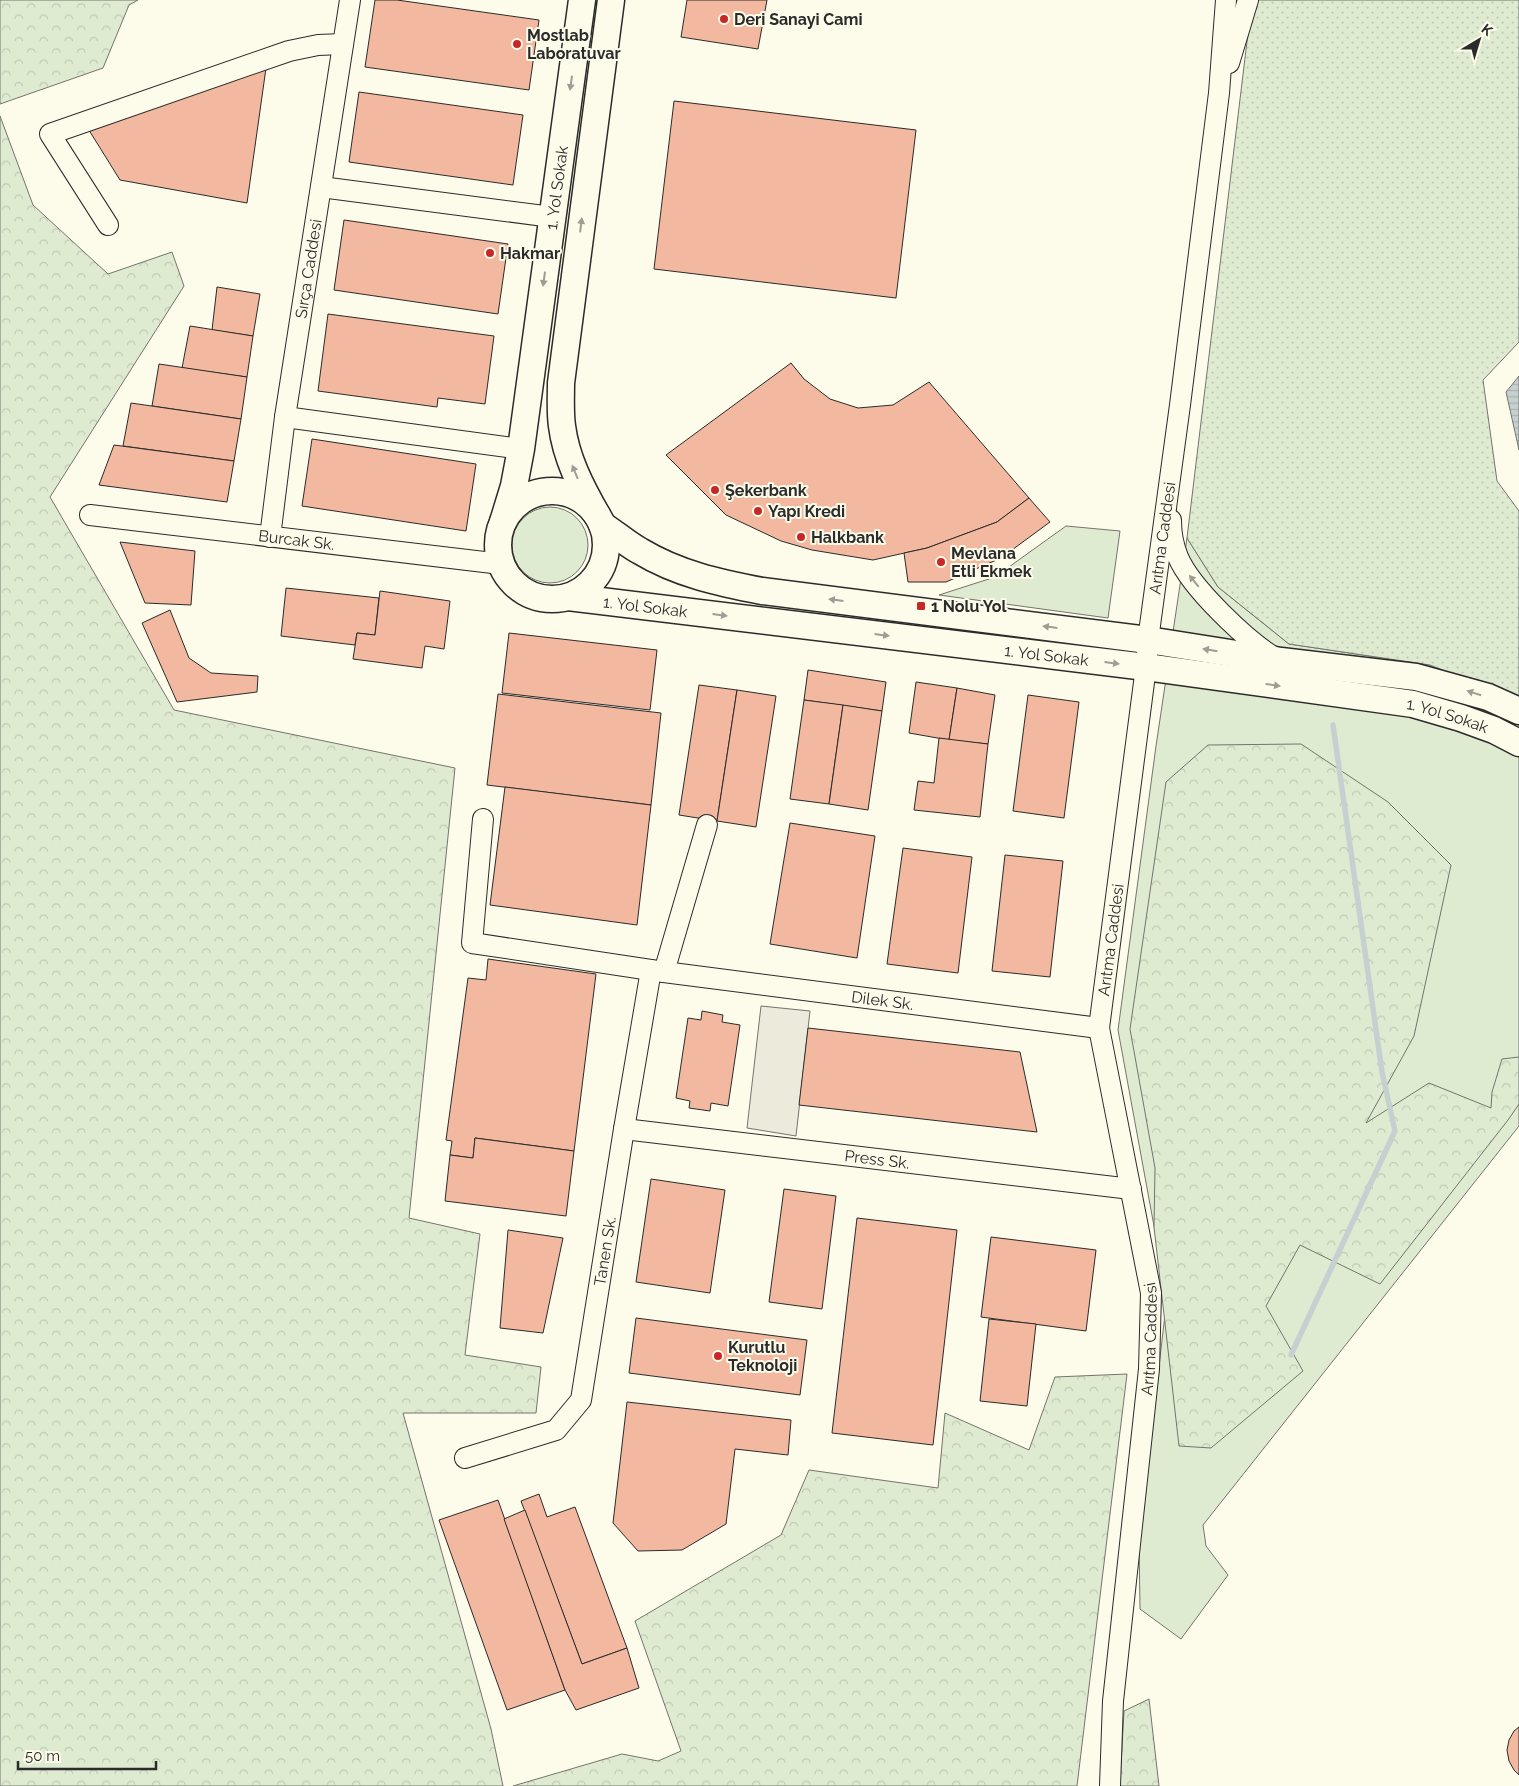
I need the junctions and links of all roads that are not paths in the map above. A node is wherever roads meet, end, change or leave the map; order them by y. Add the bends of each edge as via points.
1 (350, 0) edge
2 (582, 0) edge
3 (610, 0) edge
4 (1226, 0) edge
5 (1248, 0) edge
6 (342, 44) junction
7 (1219, 93) junction
8 (321, 188) junction
9 (552, 217) junction
10 (108, 225) dead end
11 (285, 416) junction
12 (521, 449) junction
13 (1169, 487) junction
14 (90, 515) dead end
15 (599, 520) junction
16 (503, 522) junction
17 (270, 537) junction
18 (501, 564) junction
19 (568, 597) junction
20 (1148, 640) junction
21 (1281, 661) junction
22 (1146, 667) junction
23 (1519, 711) edge
24 (1519, 743) edge
25 (482, 819) dead end
26 (707, 825) dead end
27 (658, 971) junction
28 (1099, 1028) junction
29 (624, 1129) junction
30 (1131, 1189) junction
31 (465, 1458) dead end
32 (1110, 1786) edge

1 - 6 street, Sırça Caddesi
2 -> 9 main road, 1. Yol Sokak
15 -> 3 main road, 1. Yol Sokak via 569,456 562,426 561,383
4 - 7 street
5 - 7 street
6 - 8 street, Sırça Caddesi
6 - 10 street via 289,51 50,134
7 - 13 street, Arıtma Caddesi
8 - 9 street
8 - 11 street, Sırça Caddesi
9 -> 12 main road, 1. Yol Sokak
11 - 12 street
11 - 17 street, Sırça Caddesi
12 - 16 main road, 1. Yol Sokak
13 - 20 street, Arıtma Caddesi
21 -> 13 street via 1250,640 1192,580 1179,558 1172,536
14 - 17 street, Burcak Sk.
15 - 16 main road, 1. Yol Sokak via 587,504 575,497 559,492 542,492 512,508
15 - 19 main road, 1. Yol Sokak via 606,542 604,560 584,589
20 -> 15 main road, 1. Yol Sokak via 726,584 684,573 640,552
16 - 18 main road, 1. Yol Sokak via 498,543
17 - 18 street, Burcak Sk.
18 - 19 main road, 1. Yol Sokak via 509,578 535,597
19 -> 22 main road, 1. Yol Sokak
21 -> 20 main road, 1. Yol Sokak
20 - 22 street, Arıtma Caddesi
23 -> 21 main road, 1. Yol Sokak via 1488,697 1416,677
22 -> 24 main road, 1. Yol Sokak via 1413,704 1494,730
22 - 28 street, Arıtma Caddesi
25 - 27 street, Dilek Sk. via 472,943
26 - 27 street, Tanen Sk.
27 - 28 street, Dilek Sk.
27 - 29 street, Tanen Sk.
28 - 30 street, Arıtma Caddesi
29 - 30 street, Press Sk.
29 - 31 street, Tanen Sk. via 581,1400 556,1430
30 - 32 street, Arıtma Caddesi via 1151,1293 1149,1369 1113,1701

